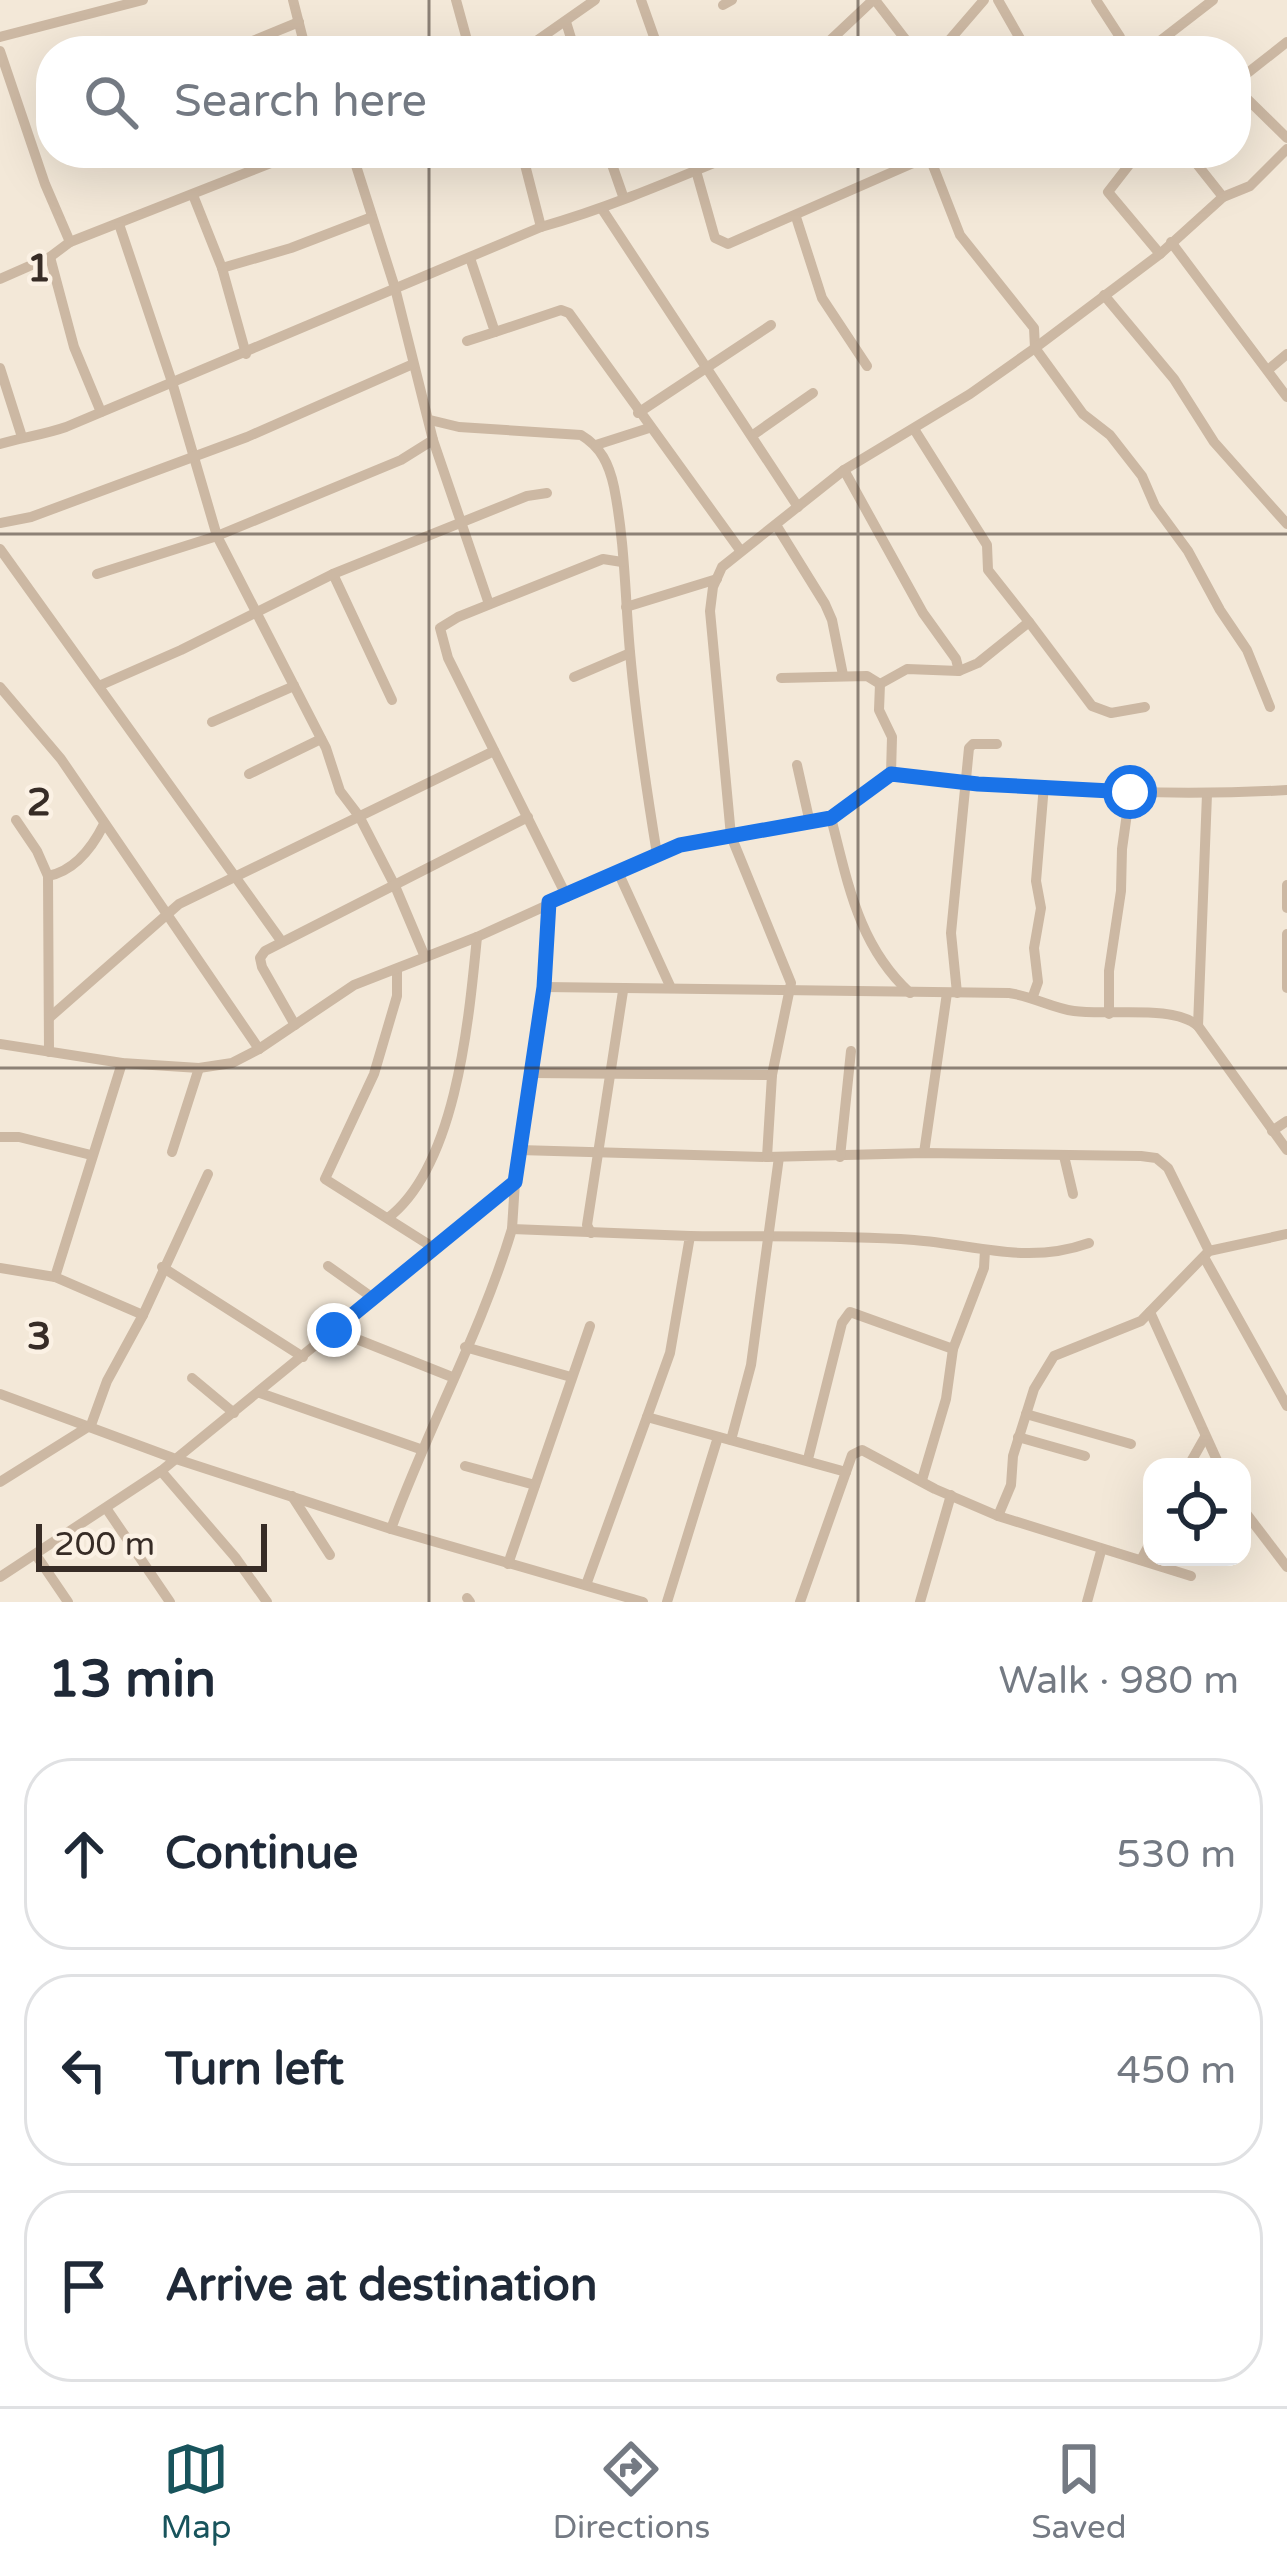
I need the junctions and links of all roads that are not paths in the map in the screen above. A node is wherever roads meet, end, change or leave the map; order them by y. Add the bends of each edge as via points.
1 (143, 0) edge
2 (293, 0) edge
3 (456, 0) edge
4 (595, 0) edge
5 (641, 0) edge
6 (874, 0) edge
7 (984, 0) edge
8 (1096, 0) edge
9 (1213, 0) edge
10 (1002, 2) edge
11 (299, 22) junction
12 (566, 22) junction
13 (265, 36) edge
14 (302, 36) edge
15 (466, 36) edge
16 (545, 36) edge
17 (570, 36) edge
18 (654, 36) edge
19 (835, 36) edge
20 (902, 36) edge
21 (953, 36) edge
22 (1019, 36) edge
23 (1119, 36) edge
24 (1166, 36) edge
25 (0, 38) edge
26 (1287, 42) edge
27 (0, 51) edge
28 (1251, 72) edge
29 (1251, 101) edge
30 (1287, 138) edge
31 (1287, 149) edge
32 (36, 157) edge
33 (40, 168) edge
34 (259, 168) edge
35 (357, 168) edge
36 (526, 168) edge
37 (613, 168) edge
38 (701, 168) edge
39 (906, 168) edge
40 (937, 168) edge
41 (1127, 168) edge
42 (1200, 168) edge
43 (696, 170) junction
44 (193, 195) junction
45 (623, 196) junction
46 (1223, 197) junction
47 (602, 209) junction
48 (372, 217) junction
49 (796, 217) junction
50 (118, 224) junction
51 (541, 227) junction
52 (70, 242) junction
53 (1171, 242) junction
54 (1160, 254) junction
55 (50, 257) junction
56 (470, 258) junction
57 (222, 268) junction
58 (0, 279) edge
59 (395, 288) junction
60 (1104, 295) junction
61 (771, 325) dead end
62 (495, 332) junction
63 (467, 341) dead end
64 (1035, 348) junction
65 (246, 354) junction
66 (1287, 354) edge
67 (412, 364) junction
68 (867, 366) dead end
69 (0, 368) edge
70 (706, 368) junction
71 (1268, 370) junction
72 (172, 382) junction
73 (812, 393) dead end
74 (1287, 397) edge
75 (101, 412) junction
76 (638, 413) junction
77 (430, 420) junction
78 (649, 428) junction
79 (914, 429) junction
80 (753, 435) junction
81 (22, 437) junction
82 (433, 440) junction
83 (0, 444) edge
84 (596, 445) junction
85 (194, 454) junction
86 (844, 470) junction
87 (547, 493) dead end
88 (798, 507) junction
89 (461, 521) junction
90 (0, 523) edge
91 (1287, 524) edge
92 (776, 525) junction
93 (217, 536) junction
94 (0, 549) edge
95 (740, 550) junction
96 (622, 562) junction
97 (98, 574) dead end
98 (333, 574) junction
99 (717, 579) junction
100 (489, 604) junction
101 (626, 607) junction
102 (256, 610) junction
103 (1029, 622) junction
104 (630, 653) junction
105 (959, 671) junction
106 (843, 675) junction
107 (574, 677) dead end
108 (781, 678) dead end
109 (880, 684) junction
110 (101, 685) junction
111 (294, 686) junction
112 (0, 687) edge
113 (392, 700) dead end
114 (6, 707) edge
115 (1145, 707) dead end
116 (1270, 707) dead end
117 (212, 722) dead end
118 (321, 739) junction
119 (998, 744) dead end
120 (494, 751) junction
121 (797, 765) dead end
122 (249, 774) dead end
123 (891, 774) junction
124 (968, 783) junction
125 (1044, 785) junction
126 (1287, 790) edge
127 (1130, 792) junction
128 (1208, 794) junction
129 (359, 816) junction
130 (528, 817) junction
131 (831, 818) junction
132 (16, 820) dead end
133 (810, 823) junction
134 (104, 824) junction
135 (731, 836) junction
136 (657, 854) junction
137 (618, 872) junction
138 (236, 874) junction
139 (47, 876) junction
140 (395, 886) junction
141 (1287, 886) edge
142 (567, 897) junction
143 (549, 902) junction
144 (1287, 908) edge
145 (167, 917) junction
146 (1287, 934) edge
147 (477, 937) junction
148 (282, 942) junction
149 (425, 957) junction
150 (398, 969) junction
151 (544, 987) junction
152 (671, 988) junction
153 (1287, 988) edge
154 (623, 991) junction
155 (790, 991) junction
156 (910, 993) junction
157 (952, 993) junction
158 (1038, 998) junction
159 (1109, 1014) junction
160 (50, 1018) junction
161 (295, 1024) junction
162 (1198, 1026) junction
163 (0, 1044) edge
164 (259, 1049) junction
165 (851, 1051) dead end
166 (49, 1052) junction
167 (122, 1063) junction
168 (199, 1068) junction
169 (530, 1073) junction
170 (772, 1075) junction
171 (610, 1076) junction
172 (1287, 1121) edge
173 (1271, 1131) junction
174 (0, 1137) edge
175 (519, 1150) junction
176 (1287, 1150) edge
177 (172, 1153) dead end
178 (598, 1154) junction
179 (924, 1154) junction
180 (91, 1155) junction
181 (1064, 1156) junction
182 (773, 1157) junction
183 (840, 1157) junction
184 (208, 1174) dead end
185 (515, 1182) junction
186 (1073, 1194) dead end
187 (388, 1218) junction
188 (512, 1229) junction
189 (591, 1233) junction
190 (1287, 1234) edge
191 (690, 1235) junction
192 (767, 1237) junction
193 (1089, 1243) dead end
194 (434, 1247) junction
195 (985, 1250) junction
196 (1207, 1255) junction
197 (328, 1266) dead end
198 (162, 1267) junction
199 (0, 1268) edge
200 (55, 1277) junction
201 (373, 1298) junction
202 (1150, 1312) junction
203 (143, 1315) junction
204 (590, 1326) dead end
205 (334, 1330) junction
206 (465, 1347) junction
207 (953, 1349) junction
208 (303, 1357) junction
209 (452, 1377) junction
210 (572, 1377) junction
211 (192, 1378) dead end
212 (260, 1393) junction
213 (0, 1394) edge
214 (1287, 1406) edge
215 (234, 1413) junction
216 (1026, 1414) junction
217 (647, 1417) junction
218 (91, 1425) junction
219 (1018, 1437) junction
220 (1205, 1437) junction
221 (725, 1439) junction
222 (1131, 1444) dead end
223 (420, 1449) junction
224 (1085, 1456) dead end
225 (173, 1458) junction
226 (1193, 1458) edge
227 (1216, 1458) edge
228 (808, 1459) junction
229 (465, 1466) dead end
230 (161, 1471) junction
231 (846, 1472) junction
232 (922, 1480) junction
233 (0, 1482) edge
234 (535, 1486) junction
235 (951, 1495) junction
236 (292, 1496) junction
237 (106, 1508) junction
238 (998, 1516) junction
239 (1251, 1520) edge
240 (391, 1529) junction
241 (1101, 1551) junction
242 (330, 1555) dead end
243 (36, 1556) junction
244 (1143, 1556) edge
245 (1141, 1560) junction
246 (508, 1564) junction
247 (1287, 1567) edge
248 (1191, 1576) dead end
249 (0, 1577) edge
250 (589, 1586) junction
251 (68, 1602) edge
252 (170, 1602) edge
253 (268, 1602) edge
254 (581, 1602) edge
255 (643, 1602) edge
256 (667, 1602) edge
257 (800, 1602) edge
258 (920, 1602) edge
259 (1088, 1602) edge

1 - 25 street
2 - 11 street
3 - 15 street
4 - 12 street
5 - 18 street
6 - 19 street
6 - 20 street
7 - 21 street
8 - 23 street
9 - 24 street
10 - 22 street
11 - 13 street
11 - 14 street
12 - 16 street
12 - 17 street
26 - 28 street
27 - 32 street
29 - 30 street
31 - 46 street via 1250,186
33 - 52 street
34 - 44 street
35 - 48 street
36 - 51 street
37 - 45 street
38 - 43 street
39 - 49 street
40 - 64 street via 960,235 1034,328
41 - 54 street via 1108,192
42 - 46 street
43 - 45 street
43 - 49 street via 719,243
44 - 50 street
44 - 57 street
45 - 47 street
46 - 53 street
47 - 51 street
47 - 70 street
48 - 57 street
48 - 59 street
49 - 68 street via 822,298
50 - 52 street
50 - 72 street
51 - 56 street
52 - 55 street
53 - 54 street
53 - 71 street
54 - 60 street
55 - 58 street
55 - 75 street via 77,359
56 - 59 street
56 - 62 street
57 - 65 street
59 - 65 street
59 - 67 street
60 - 64 street
60 - 91 street
61 - 70 street
62 - 63 street
62 - 76 street via 565,310
64 - 79 street
64 - 116 street via 1089,422 1142,476 1247,650
65 - 72 street
66 - 71 street
67 - 77 street
67 - 85 street
69 - 81 street
70 - 76 street
70 - 80 street
71 - 74 street
72 - 75 street
72 - 85 street
73 - 80 street
75 - 81 street
76 - 78 street
77 - 82 street
77 - 84 street via 580,435
78 - 84 street
78 - 95 street
79 - 86 street
79 - 103 street via 987,545 988,569
80 - 88 street
81 - 83 street
82 - 89 street
82 - 93 street
84 - 96 street via 614,488
85 - 90 street
85 - 93 street
86 - 88 street
86 - 105 street
87 - 89 street
88 - 92 street
89 - 98 street
89 - 100 street
92 - 95 street
92 - 106 street via 832,620
93 - 97 street
93 - 102 street
94 - 110 street
95 - 99 street
96 - 100 street via 603,559
96 - 101 street
98 - 102 street
98 - 113 street
99 - 101 street
99 - 135 street via 710,611
100 - 120 street via 445,623 439,635
101 - 104 street
102 - 110 street
102 - 111 street
103 - 105 street
103 - 115 street via 1092,706
104 - 107 street
104 - 136 street
105 - 109 street via 907,669
106 - 108 street
106 - 109 street
109 - 123 street
110 - 138 street
111 - 117 street
111 - 118 street
112 - 114 street
114 - 134 street via 61,759
118 - 122 street
118 - 129 street
119 - 124 street via 970,746
120 - 129 street
120 - 130 street
121 - 133 street
123 - 124 street
123 - 131 street
124 - 125 street
124 - 157 street
125 - 127 street
125 - 158 street
126 - 128 street
127 - 128 street
127 - 159 street
128 - 162 street
129 - 138 street
129 - 140 street
130 - 140 street
130 - 142 street
131 - 133 street
131 - 156 street via 863,932
132 - 139 street
133 - 135 street
134 - 139 street via 81,858
134 - 145 street
135 - 136 street
135 - 155 street
136 - 137 street
137 - 142 street
137 - 152 street
138 - 145 street
138 - 148 street
139 - 160 street
140 - 148 street
140 - 149 street
141 - 144 street
142 - 143 street
143 - 147 street
143 - 151 street
145 - 160 street
145 - 164 street
146 - 153 street
147 - 149 street
147 - 187 street via 455,1088 426,1171
148 - 161 street via 260,958
149 - 150 street
150 - 161 street via 354,985
150 - 187 street via 374,1074 325,1174
151 - 154 street
151 - 169 street
152 - 154 street
152 - 155 street
154 - 171 street
155 - 156 street
155 - 170 street
156 - 157 street
157 - 158 street
157 - 179 street
158 - 159 street
159 - 162 street via 1183,1015
160 - 166 street
161 - 164 street
162 - 173 street
163 - 166 street
164 - 168 street
165 - 183 street
166 - 167 street
167 - 168 street
167 - 180 street
168 - 177 street
169 - 171 street
169 - 175 street
170 - 171 street
170 - 182 street
171 - 178 street
172 - 173 street
173 - 176 street
174 - 180 street
175 - 178 street
175 - 185 street
178 - 182 street
178 - 189 street
179 - 181 street
179 - 183 street
180 - 200 street
181 - 186 street
181 - 196 street via 1164,1162
182 - 183 street
182 - 192 street
184 - 198 street
185 - 188 street
185 - 194 street
187 - 194 street
188 - 189 street
188 - 206 street
189 - 191 street
190 - 196 street
191 - 192 street
191 - 217 street via 670,1353
192 - 195 street
192 - 221 street via 751,1365
193 - 195 street via 1037,1256
194 - 201 street
195 - 207 street
196 - 202 street
196 - 214 street
197 - 201 street
198 - 203 street
198 - 208 street
199 - 200 street
200 - 203 street
201 - 205 street
202 - 216 street via 1054,1356
202 - 220 street
203 - 218 street
204 - 210 street
205 - 208 street
205 - 209 street
206 - 209 street
206 - 210 street
207 - 228 street via 850,1312
207 - 232 street
208 - 212 street
209 - 223 street
210 - 234 street
211 - 215 street
212 - 215 street
212 - 223 street
213 - 218 street
215 - 225 street
216 - 219 street
216 - 222 street
217 - 221 street
217 - 250 street
218 - 225 street
218 - 233 street
219 - 224 street
219 - 238 street
220 - 226 street
220 - 227 street
221 - 228 street
221 - 256 street
223 - 240 street
225 - 230 street
225 - 236 street
228 - 231 street
229 - 234 street
230 - 237 street
230 - 253 street
231 - 232 street via 862,1450
231 - 257 street
232 - 235 street
234 - 246 street
235 - 238 street
235 - 258 street
236 - 240 street
236 - 242 street
237 - 243 street
237 - 252 street
238 - 241 street
239 - 247 street
240 - 246 street
241 - 245 street
241 - 259 street
243 - 249 street
243 - 251 street
244 - 245 street
245 - 248 street
246 - 250 street
250 - 254 street
250 - 255 street

